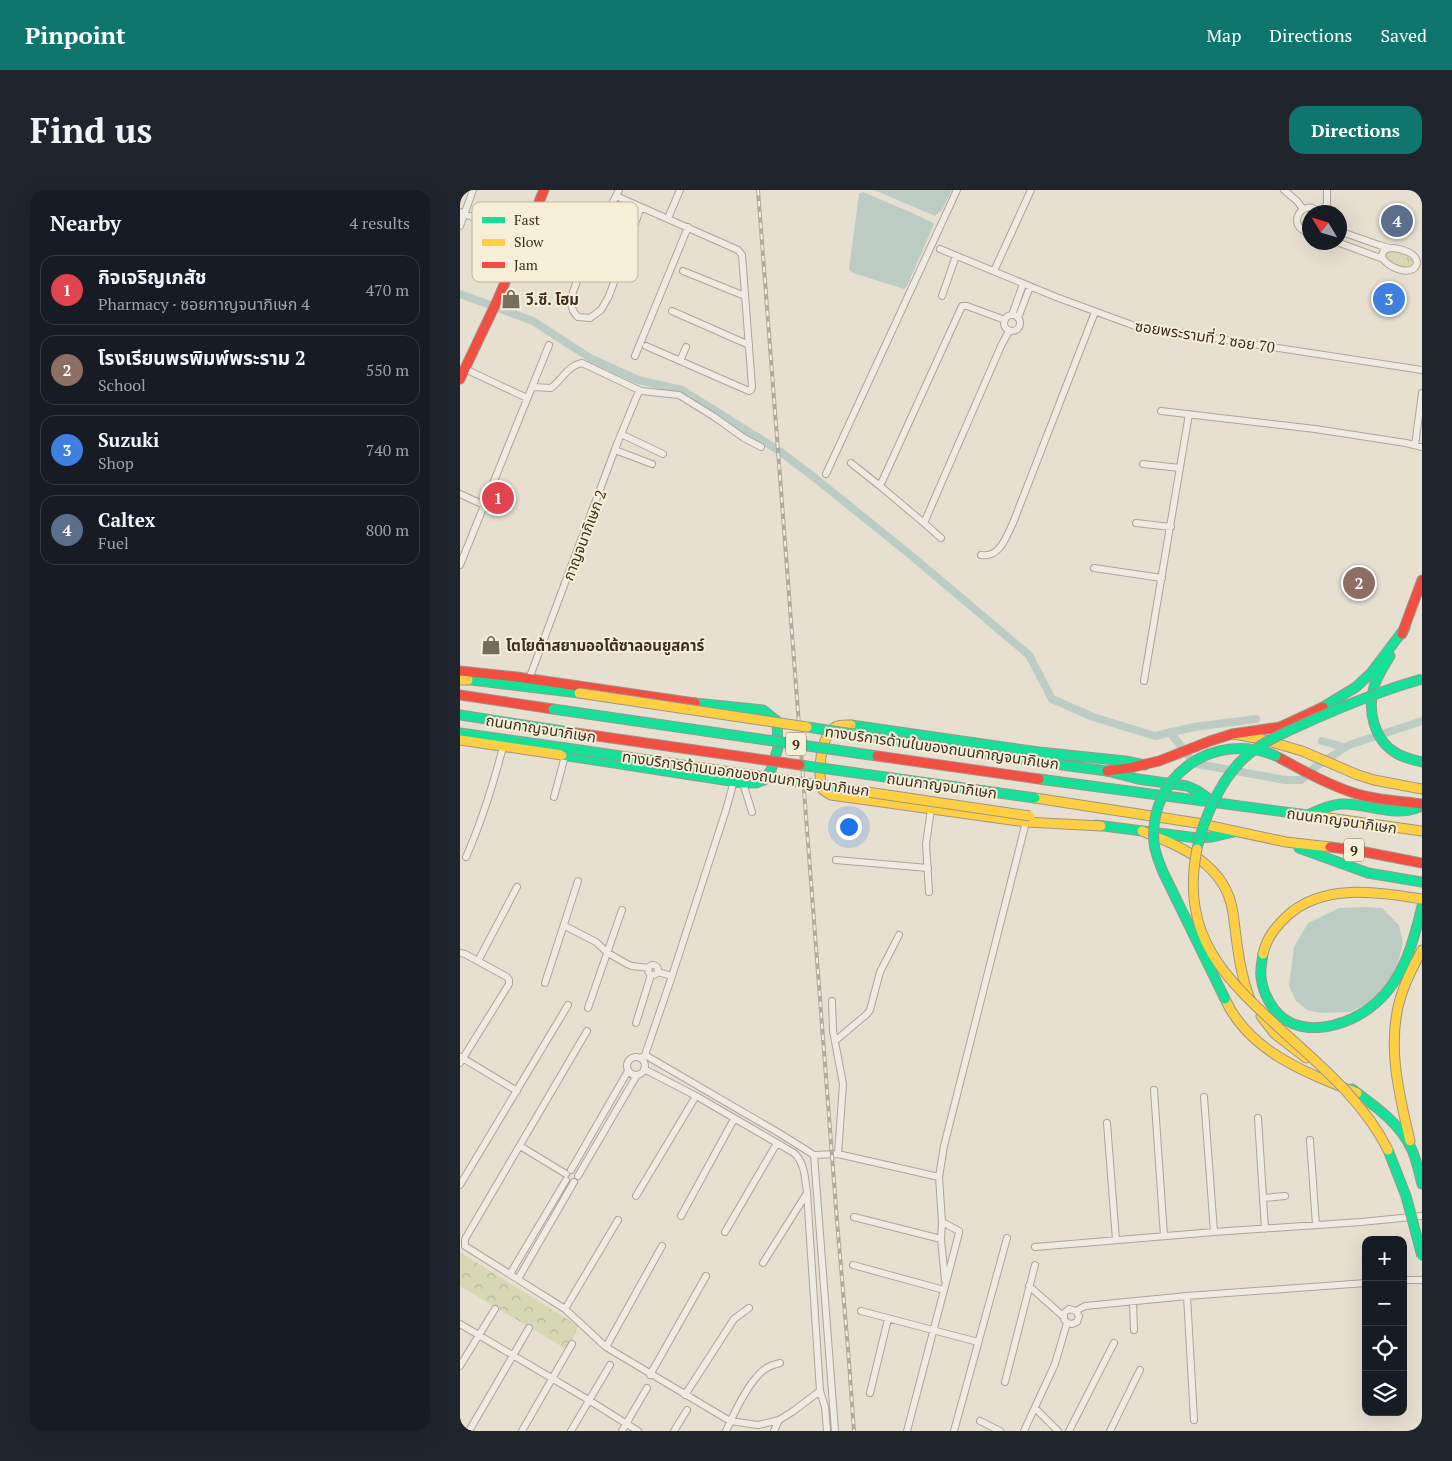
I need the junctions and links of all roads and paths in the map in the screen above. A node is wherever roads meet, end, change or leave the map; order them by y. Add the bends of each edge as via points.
1 (473, 190) edge
2 (544, 190) edge
3 (680, 190) edge
4 (957, 190) edge
5 (1032, 190) edge
6 (1284, 190) edge
7 (1327, 190) edge
8 (618, 193) edge
9 (539, 202) edge
10 (633, 202) edge
11 (638, 205) edge
12 (1326, 205) edge
13 (641, 207) junction
14 (1302, 208) edge
15 (1302, 210) edge
16 (462, 213) edge
17 (638, 215) edge
18 (668, 218) junction
19 (460, 226) edge
20 (688, 227) junction
21 (1302, 229) edge
22 (1347, 234) edge
23 (1347, 246) edge
24 (1390, 248) junction
25 (940, 249) dead end
26 (956, 256) junction
27 (1419, 258) edge
28 (1383, 259) junction
29 (1411, 270) junction
30 (683, 271) dead end
31 (1422, 271) edge
32 (994, 272) junction
33 (505, 282) edge
34 (577, 282) edge
35 (614, 282) edge
36 (1023, 284) junction
37 (1030, 287) junction
38 (745, 296) junction
39 (942, 296) dead end
40 (672, 311) dead end
41 (1095, 312) junction
42 (1015, 316) junction
43 (1005, 320) junction
44 (1009, 331) junction
45 (549, 345) dead end
46 (749, 345) junction
47 (646, 346) dead end
48 (686, 347) dead end
49 (635, 356) dead end
50 (680, 361) junction
51 (1422, 370) edge
52 (462, 373) edge
53 (533, 387) junction
54 (639, 391) junction
55 (1422, 392) edge
56 (527, 398) junction
57 (1161, 411) dead end
58 (1189, 414) junction
59 (621, 434) junction
60 (1419, 446) edge
61 (761, 447) dead end
62 (615, 450) junction
63 (663, 454) dead end
64 (851, 463) dead end
65 (652, 464) dead end
66 (1143, 464) dead end
67 (1180, 468) junction
68 (826, 474) dead end
69 (880, 486) junction
70 (460, 494) edge
71 (484, 505) junction
72 (924, 523) junction
73 (1136, 523) dead end
74 (1171, 526) junction
75 (941, 538) dead end
76 (981, 555) dead end
77 (460, 565) edge
78 (1094, 568) dead end
79 (1162, 578) junction
80 (1422, 580) edge
81 (1405, 628) junction
82 (460, 671) edge
83 (463, 679) edge
84 (529, 679) junction
85 (1422, 679) edge
86 (1144, 681) dead end
87 (460, 695) edge
88 (460, 716) edge
89 (460, 733) edge
90 (1234, 734) junction
91 (460, 740) edge
92 (504, 747) junction
93 (565, 752) junction
94 (1422, 762) edge
95 (1144, 765) junction
96 (1108, 771) junction
97 (738, 782) junction
98 (1422, 789) edge
99 (554, 797) dead end
100 (1212, 801) junction
101 (1422, 805) edge
102 (931, 809) junction
103 (752, 812) dead end
104 (1309, 815) junction
105 (1028, 819) junction
106 (1239, 831) junction
107 (1422, 831) edge
108 (1142, 832) junction
109 (1286, 842) junction
110 (466, 857) dead end
111 (836, 860) dead end
112 (1422, 863) edge
113 (928, 868) junction
114 (1368, 873) junction
115 (578, 881) dead end
116 (1422, 882) edge
117 (517, 888) dead end
118 (929, 892) dead end
119 (1422, 897) edge
120 (1422, 906) edge
121 (622, 910) dead end
122 (565, 926) junction
123 (899, 935) dead end
124 (1422, 950) edge
125 (460, 953) edge
126 (608, 953) junction
127 (478, 961) junction
128 (653, 972) junction
129 (672, 976) junction
130 (545, 983) dead end
131 (832, 1001) dead end
132 (568, 1005) dead end
133 (588, 1008) dead end
134 (636, 1023) dead end
135 (587, 1031) dead end
136 (834, 1041) junction
137 (643, 1056) junction
138 (461, 1059) edge
139 (644, 1069) junction
140 (628, 1070) junction
141 (638, 1075) junction
142 (517, 1090) junction
143 (1154, 1090) dead end
144 (1357, 1093) junction
145 (696, 1096) junction
146 (1204, 1098) dead end
147 (734, 1118) junction
148 (1258, 1118) dead end
149 (1107, 1123) dead end
150 (1310, 1140) dead end
151 (777, 1143) junction
152 (520, 1146) junction
153 (1412, 1149) junction
154 (838, 1154) junction
155 (814, 1155) junction
156 (568, 1175) junction
157 (939, 1177) junction
158 (576, 1179) junction
159 (1422, 1184) edge
160 (460, 1185) edge
161 (807, 1193) junction
162 (636, 1196) dead end
163 (1285, 1196) dead end
164 (1263, 1198) junction
165 (681, 1216) dead end
166 (1422, 1216) edge
167 (854, 1217) dead end
168 (618, 1220) dead end
169 (942, 1222) junction
170 (1316, 1225) junction
171 (1265, 1229) junction
172 (725, 1232) dead end
173 (1214, 1232) junction
174 (1164, 1236) junction
175 (1007, 1238) dead end
176 (940, 1239) junction
177 (1116, 1240) junction
178 (662, 1246) dead end
179 (1035, 1247) dead end
180 (1422, 1256) edge
181 (762, 1263) dead end
182 (852, 1265) dead end
183 (1035, 1265) dead end
184 (510, 1274) junction
185 (706, 1276) dead end
186 (518, 1278) junction
187 (1407, 1280) edge
188 (1422, 1280) edge
189 (1362, 1283) edge
190 (1029, 1286) junction
191 (945, 1287) junction
192 (1187, 1296) junction
193 (1133, 1302) junction
194 (749, 1308) dead end
195 (494, 1309) dead end
196 (565, 1309) junction
197 (861, 1311) dead end
198 (1076, 1311) junction
199 (888, 1319) junction
200 (1065, 1320) junction
201 (460, 1324) edge
202 (529, 1328) dead end
203 (1134, 1330) dead end
204 (934, 1331) junction
205 (479, 1335) junction
206 (978, 1342) junction
207 (1114, 1343) dead end
208 (572, 1344) dead end
209 (606, 1348) junction
210 (514, 1356) junction
211 (780, 1363) dead end
212 (610, 1365) dead end
213 (460, 1366) edge
214 (1140, 1370) dead end
215 (650, 1374) junction
216 (552, 1378) junction
217 (1004, 1382) dead end
218 (647, 1388) dead end
219 (820, 1391) junction
220 (870, 1393) dead end
221 (685, 1395) junction
222 (589, 1400) junction
223 (1035, 1408) junction
224 (687, 1410) dead end
225 (779, 1420) junction
226 (1194, 1420) dead end
227 (730, 1422) junction
228 (980, 1422) dead end
229 (627, 1424) junction
230 (469, 1431) edge
231 (522, 1431) edge
232 (571, 1431) edge
233 (622, 1431) edge
234 (638, 1431) edge
235 (674, 1431) edge
236 (726, 1431) edge
237 (774, 1431) edge
238 (827, 1431) edge
239 (835, 1431) edge
240 (907, 1431) edge
241 (954, 1431) edge
242 (1000, 1431) edge
243 (1024, 1431) edge
244 (1058, 1431) edge
245 (1070, 1431) edge
246 (1110, 1431) edge

1 - 16 street
2 - 9 main road
3 - 18 street
4 - 68 street
5 - 32 street
6 - 14 street
7 - 12 street
8 - 10 street
11 - 13 street
13 - 17 street
13 - 18 street
15 - 21 street via 1298,223
16 - 19 street
18 - 20 street
20 - 38 street via 738,250 742,256
20 - 49 street
22 - 24 street
23 - 28 street
24 - 27 street
24 - 28 street via 1383,252
25 - 26 street, ซอยพระรามที่ 2 ซอย 70
26 - 32 street, ซอยพระรามที่ 2 ซอย 70
26 - 39 street
27 - 29 street
28 - 29 street via 1394,267
29 - 31 street
30 - 38 street
32 - 36 street, ซอยพระรามที่ 2 ซอย 70
33 - 52 main road
34 - 35 street via 571,307 578,317 590,318 601,310
36 - 37 street, ซอยพระรามที่ 2 ซอย 70
36 - 42 street
37 - 41 street, ซอยพระรามที่ 2 ซอย 70
37 - 42 street
38 - 46 street
40 - 46 street
41 - 51 street, ซอยพระรามที่ 2 ซอย 70 via 1150,329
41 - 76 street via 1006,539 997,552
42 - 43 street via 1008,316
42 - 44 street via 1020,325 1014,332
43 - 44 street via 1004,325
43 - 69 street via 962,306
44 - 72 street
45 - 53 street
46 - 50 street via 752,387 749,391
47 - 50 street
48 - 50 street
52 - 56 street
53 - 54 street via 551,388 567,370 582,364
53 - 56 street
54 - 59 street, กาญจนาภิเษก 2
54 - 61 street via 679,396
55 - 60 street
56 - 71 street
57 - 58 street
58 - 60 street via 1315,429
58 - 67 street
59 - 62 street, กาญจนาภิเษก 2
59 - 63 street
62 - 65 street
62 - 84 street, กาญจนาภิเษก 2
64 - 69 street
66 - 67 street
67 - 74 street
69 - 72 street
70 - 71 street
71 - 77 street
72 - 75 street
73 - 74 street
74 - 79 street
78 - 79 street
79 - 86 street
80 - 81 main road
81 - 90 main road via 1371,673 1336,700 1280,727
81 - 94 main road via 1373,689 1374,724 1384,744 1402,756
82 - 84 main road
83 - 96 main road, ทางบริการด้านในของถนนกาญจนาภิเษก, bridge
84 - 97 main road via 763,710 777,721 778,748 771,770 764,780 756,783
85 - 180 main road, bridge via 1340,706 1281,734 1247,755 1222,786 1206,822 1193,864 1192,886 1199,926 1222,971 1240,992 1339,1084 1374,1126 1401,1181
87 - 100 main road, ถนนกาญจนาภิเษก / 9, bridge
88 - 106 main road, ถนนกาญจนาภิเษก / 9, bridge via 1035,798
89 - 93 main road, ทางบริการด้านนอกของถนนกาญจนาภิเษก
90 - 95 main road
90 - 98 main road via 1316,756 1374,780
91 - 92 main road
92 - 93 main road
92 - 110 street
93 - 97 main road
93 - 99 street
93 - 105 main road, ทางบริการด้านนอกของถนนกาญจนาภิเษก, bridge via 672,762
95 - 96 main road
95 - 102 main road via 865,727 842,725 827,735 820,764 824,792
96 - 100 main road, ทางบริการด้านในของถนนกาญจนาภิเษก via 1187,786
97 - 103 street
97 - 129 street
100 - 104 main road, ถนนกาญจนาภิเษก / 9
101 - 104 main road via 1406,812 1336,805
101 - 144 main road, bridge via 1347,790 1316,778 1276,756 1246,748 1228,748 1195,761 1177,776 1161,798 1154,840 1157,855 1236,1020 1263,1046 1295,1067
102 - 105 main road
102 - 113 street via 926,844
104 - 107 main road, ถนนกาญจนาภิเษก / 9
105 - 108 main road, ทางบริการด้านนอกของถนนกาญจนาภิเษก
105 - 157 street via 944,1146
106 - 108 main road, ทางบริการด้านนอกของถนนกาญจนาภิเษก via 1197,838
106 - 109 main road, ถนนกาญจนาภิเษก / 9
108 - 144 main road via 1193,854 1223,883 1233,912 1239,968 1254,1008 1284,1042
109 - 112 main road, ถนนกาญจนาภิเษก / 9
109 - 114 main road
111 - 113 street
113 - 118 street
114 - 116 main road
114 - 119 main road
115 - 122 street
117 - 127 street
119 - 120 main road via 1360,891 1328,895 1296,907 1272,931 1264,946 1261,978 1267,997 1286,1019 1310,1029 1338,1026 1364,1014 1378,1003 1397,977 1412,942
121 - 126 street
122 - 126 street via 596,942
122 - 130 street
123 - 136 street via 880,972 870,1010
124 - 153 main road via 1409,973 1395,1026 1394,1065
125 - 127 street
126 - 128 street via 632,966
126 - 133 street
127 - 138 street via 507,977 509,984
128 - 129 street
128 - 134 street
129 - 137 street
131 - 136 street
132 - 142 street
135 - 152 street
136 - 154 street via 843,1084
137 - 139 street
137 - 140 street via 629,1059
137 - 155 street
138 - 142 street
139 - 141 street
139 - 145 street
140 - 141 street via 630,1074
140 - 156 street
141 - 158 street
142 - 160 street
143 - 174 street
144 - 153 main road via 1398,1128
145 - 147 street
145 - 162 street
146 - 173 street
147 - 151 street
147 - 165 street
148 - 164 street
149 - 177 street
150 - 170 street
151 - 161 street via 799,1159
151 - 172 street
152 - 156 street
152 - 184 street via 464,1243
153 - 159 main road
154 - 155 street
154 - 157 street
155 - 239 street
156 - 158 street via 569,1182
156 - 158 street via 574,1171
156 - 184 street
157 - 169 street
158 - 186 street
161 - 181 street
161 - 219 street
163 - 164 street
164 - 171 street
166 - 170 street
167 - 176 street
168 - 196 street
169 - 176 street
169 - 191 street via 959,1231
170 - 171 street
171 - 173 street
173 - 174 street
174 - 177 street
175 - 206 street
176 - 191 street
177 - 179 street
178 - 209 street
182 - 191 street
183 - 190 street
184 - 186 street
185 - 215 street
186 - 196 street
187 - 188 street
189 - 192 street
190 - 200 street
190 - 217 street
191 - 204 street
192 - 193 street
192 - 226 street
193 - 198 street via 1085,1306
193 - 203 street
194 - 221 street via 734,1319
195 - 205 street
196 - 209 street
197 - 199 street
198 - 200 street via 1066,1311
198 - 200 street via 1079,1316 1077,1322 1072,1324
199 - 204 street
199 - 220 street
200 - 223 street via 1058,1357
201 - 205 street
202 - 210 street
204 - 206 street
204 - 240 street
205 - 210 street
205 - 213 street
206 - 241 street
207 - 245 street
208 - 216 street
209 - 215 street
210 - 216 street
210 - 230 street
211 - 227 street via 766,1368 755,1380
212 - 222 street
214 - 246 street
215 - 221 street
216 - 222 street
216 - 231 street
218 - 229 street
219 - 225 street
219 - 238 street
221 - 227 street
222 - 229 street
222 - 232 street
223 - 243 street
223 - 244 street
224 - 235 street
225 - 227 street via 758,1425
225 - 237 street
227 - 236 street
228 - 242 street
229 - 233 street
229 - 234 street

